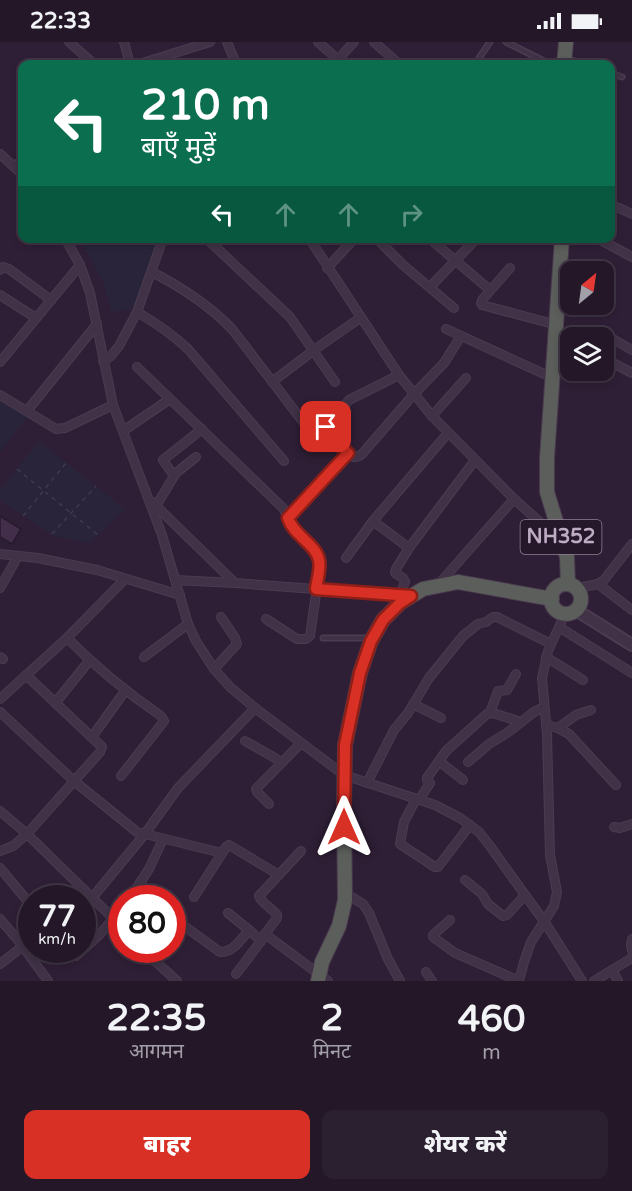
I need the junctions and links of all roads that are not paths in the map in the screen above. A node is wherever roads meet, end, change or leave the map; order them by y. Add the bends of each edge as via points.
1 (69, 42) edge
2 (124, 42) edge
3 (210, 42) edge
4 (318, 42) edge
5 (354, 42) edge
6 (374, 42) edge
7 (490, 42) edge
8 (506, 42) edge
9 (566, 42) edge
10 (573, 42) edge
11 (228, 43) edge
12 (89, 60) edge
13 (129, 60) edge
14 (165, 60) edge
15 (234, 60) edge
16 (336, 60) edge
17 (341, 60) edge
18 (394, 60) edge
19 (478, 60) edge
20 (542, 60) edge
21 (571, 60) edge
22 (572, 60) edge
23 (615, 75) edge
24 (622, 77) dead end
25 (0, 154) edge
26 (18, 162) edge
27 (13, 165) junction
28 (18, 170) edge
29 (615, 206) edge
30 (632, 214) edge
31 (68, 243) edge
32 (161, 243) edge
33 (213, 243) edge
34 (312, 243) edge
35 (350, 243) edge
36 (381, 243) edge
37 (435, 243) edge
38 (472, 243) edge
39 (562, 243) edge
40 (606, 243) edge
41 (632, 257) edge
42 (455, 260) junction
43 (80, 265) junction
44 (327, 268) junction
45 (510, 268) dead end
46 (0, 270) edge
47 (152, 272) junction
48 (430, 287) junction
49 (490, 290) junction
50 (0, 295) edge
51 (51, 300) junction
52 (454, 308) dead end
53 (137, 312) junction
54 (36, 318) junction
55 (360, 318) junction
56 (97, 324) junction
57 (446, 329) dead end
58 (557, 329) junction
59 (560, 332) edge
60 (461, 336) junction
61 (614, 340) edge
62 (314, 350) junction
63 (632, 350) edge
64 (103, 361) junction
65 (0, 362) edge
66 (614, 364) edge
67 (137, 367) dead end
68 (632, 373) edge
69 (399, 375) junction
70 (466, 378) dead end
71 (553, 378) junction
72 (272, 382) junction
73 (335, 382) dead end
74 (414, 394) junction
75 (0, 395) edge
76 (170, 399) junction
77 (113, 405) junction
78 (27, 411) junction
79 (432, 416) junction
80 (304, 423) dead end
81 (202, 429) junction
82 (123, 431) junction
83 (448, 433) junction
84 (348, 453) junction
85 (196, 458) dead end
86 (475, 460) junction
87 (284, 461) dead end
88 (174, 476) junction
89 (514, 499) junction
90 (153, 503) junction
91 (288, 518) junction
92 (373, 521) junction
93 (563, 543) junction
94 (632, 544) edge
95 (409, 548) junction
96 (0, 554) edge
97 (18, 556) junction
98 (346, 558) dead end
99 (124, 580) junction
100 (175, 580) junction
101 (235, 583) junction
102 (598, 584) junction
103 (437, 586) junction
104 (573, 586) junction
105 (0, 588) edge
106 (316, 589) junction
107 (180, 595) junction
108 (406, 595) junction
109 (552, 599) junction
110 (632, 610) edge
111 (571, 612) junction
112 (221, 617) dead end
113 (266, 619) dead end
114 (188, 624) junction
115 (558, 627) junction
116 (67, 638) junction
117 (323, 638) dead end
118 (373, 638) junction
119 (551, 644) junction
120 (632, 645) edge
121 (144, 657) dead end
122 (546, 657) junction
123 (90, 661) junction
124 (214, 669) junction
125 (632, 673) edge
126 (516, 674) dead end
127 (26, 675) junction
128 (583, 680) dead end
129 (125, 691) junction
130 (0, 699) edge
131 (56, 702) junction
132 (413, 704) junction
133 (544, 707) junction
134 (255, 708) junction
135 (591, 710) dead end
136 (0, 712) edge
137 (490, 713) junction
138 (441, 718) dead end
139 (520, 722) junction
140 (546, 726) junction
141 (558, 728) junction
142 (92, 736) junction
143 (245, 741) dead end
144 (301, 743) junction
145 (439, 761) junction
146 (282, 762) junction
147 (468, 762) dead end
148 (121, 776) dead end
149 (344, 776) junction
150 (463, 780) dead end
151 (74, 781) junction
152 (367, 783) junction
153 (616, 785) dead end
154 (417, 799) junction
155 (269, 804) dead end
156 (0, 812) edge
157 (632, 824) edge
158 (470, 825) junction
159 (614, 827) dead end
160 (27, 834) junction
161 (144, 835) junction
162 (163, 839) junction
163 (0, 851) edge
164 (301, 851) dead end
165 (222, 853) junction
166 (0, 868) edge
167 (279, 875) junction
168 (465, 880) dead end
169 (79, 885) edge
170 (139, 885) edge
171 (18, 889) edge
172 (96, 893) edge
173 (345, 893) junction
174 (525, 895) junction
175 (194, 897) dead end
176 (96, 902) edge
177 (108, 913) edge
178 (228, 913) dead end
179 (0, 919) edge
180 (450, 920) dead end
181 (544, 921) junction
182 (108, 925) edge
183 (186, 927) edge
184 (249, 930) junction
185 (96, 938) edge
186 (263, 938) junction
187 (632, 939) edge
188 (18, 940) edge
189 (18, 950) edge
190 (632, 951) edge
191 (632, 957) edge
192 (35, 963) edge
193 (157, 963) edge
194 (0, 964) edge
195 (612, 970) junction
196 (426, 972) dead end
197 (236, 974) dead end
198 (322, 979) edge
199 (48, 981) edge
200 (177, 981) edge
201 (400, 981) edge
202 (432, 981) edge
203 (582, 981) edge
204 (594, 981) edge
205 (618, 981) edge

1 - 12 street
2 - 13 street
3 - 14 street
4 - 16 street
5 - 17 street
6 - 18 street
7 - 19 lane
8 - 20 lane
9 - 21 highway
10 - 22 highway
11 - 15 street
23 - 24 lane
25 - 27 street
26 - 27 lane
27 - 28 street
29 - 30 street
31 - 43 street
32 - 47 street
33 - 62 street via 290,317
34 - 44 street
35 - 44 street
36 - 48 street
37 - 42 street
38 - 42 street
39 - 58 highway, NH352
40 - 41 street
42 - 48 street
42 - 49 street
43 - 51 street
43 - 56 street
44 - 55 street
45 - 49 street
46 - 51 street via 6,268
47 - 53 street
47 - 72 street via 219,316
48 - 52 street
49 - 58 street via 481,302 484,306
50 - 54 street
51 - 54 street
53 - 64 street via 119,346
53 - 87 street via 173,334 188,349
54 - 65 street
55 - 62 street
55 - 69 street
56 - 64 street
56 - 78 street
57 - 60 street
58 - 59 street
58 - 71 highway, NH352
60 - 71 street
60 - 74 street via 444,363
61 - 63 street
62 - 72 street
62 - 73 street
64 - 77 street
66 - 68 street
67 - 76 street
69 - 74 street
69 - 84 street via 349,400 324,429
70 - 79 street
71 - 93 highway, NH352 via 547,492
72 - 80 street
74 - 79 street
74 - 84 street via 362,454 354,457
75 - 78 street
76 - 81 street
76 - 82 street
77 - 78 street via 60,428
77 - 82 street
79 - 83 street
81 - 88 street via 163,460
81 - 91 street via 283,508
82 - 90 street
83 - 86 street
83 - 92 street
84 - 91 street
85 - 88 street
86 - 89 street
86 - 95 street
88 - 90 street
89 - 93 street
89 - 103 street
90 - 100 street
90 - 101 street
91 - 106 street via 318,557
92 - 95 street
92 - 98 street
93 - 104 highway, NH352
94 - 102 street
95 - 108 street via 395,571 405,582
96 - 97 street
97 - 99 street via 97,570
97 - 105 street
99 - 107 street
99 - 116 street
100 - 101 street
100 - 107 street
101 - 106 street
102 - 104 street
102 - 110 street
103 - 108 highway
103 - 109 highway via 458,582
104 - 109 highway, NH352 via 557,587
104 - 111 highway, NH352 via 581,595 580,604
106 - 108 street
106 - 113 street via 311,633 306,639 297,639
107 - 114 street
108 - 118 highway via 383,620
109 - 111 highway via 556,610
111 - 115 street
111 - 120 street
112 - 124 street via 237,644
114 - 121 street
114 - 124 street
115 - 119 street
115 - 125 street
116 - 123 street
116 - 127 street
117 - 118 lane
118 - 149 highway via 360,673 345,745
119 - 122 street
119 - 132 street via 493,617 459,641
122 - 128 street
122 - 133 street via 542,678
123 - 129 street
123 - 131 street
124 - 134 street
126 - 137 street via 507,690 498,691
127 - 130 street
127 - 131 street
129 - 142 street
129 - 148 street via 165,721
131 - 142 street
132 - 138 street
132 - 152 street via 394,730
133 - 139 street
133 - 140 street
134 - 144 street
134 - 161 street via 178,789
135 - 141 street
136 - 151 street
137 - 139 street
137 - 145 street
139 - 147 street
140 - 141 street
140 - 181 street via 550,855 557,892
141 - 153 street via 574,739
142 - 151 street via 102,750
143 - 146 street
144 - 146 street
144 - 149 street
145 - 150 street
145 - 154 street
146 - 155 street via 256,789
149 - 152 street
149 - 173 highway
151 - 160 street
151 - 161 street
152 - 154 street
154 - 158 street
154 - 158 street via 404,822 399,844 435,867
156 - 160 street
157 - 159 street
158 - 174 street
160 - 163 street
160 - 169 street
161 - 162 street
161 - 172 street
162 - 165 street
162 - 170 street
164 - 167 street
165 - 167 street via 230,846
165 - 175 street
166 - 171 street
167 - 186 street via 259,896 277,915
168 - 174 street via 503,916
173 - 198 highway via 339,926 322,962
173 - 201 street via 363,904 369,913
174 - 181 street
176 - 177 street
178 - 184 street
179 - 188 street
180 - 181 street via 433,938 456,953 519,981 531,942
181 - 203 street
182 - 185 street
183 - 184 street via 220,952 233,949
184 - 186 street
186 - 197 street
186 - 198 street
187 - 190 street
189 - 194 street
191 - 195 street
192 - 199 street
193 - 200 street
195 - 204 street
195 - 205 street
196 - 202 street

